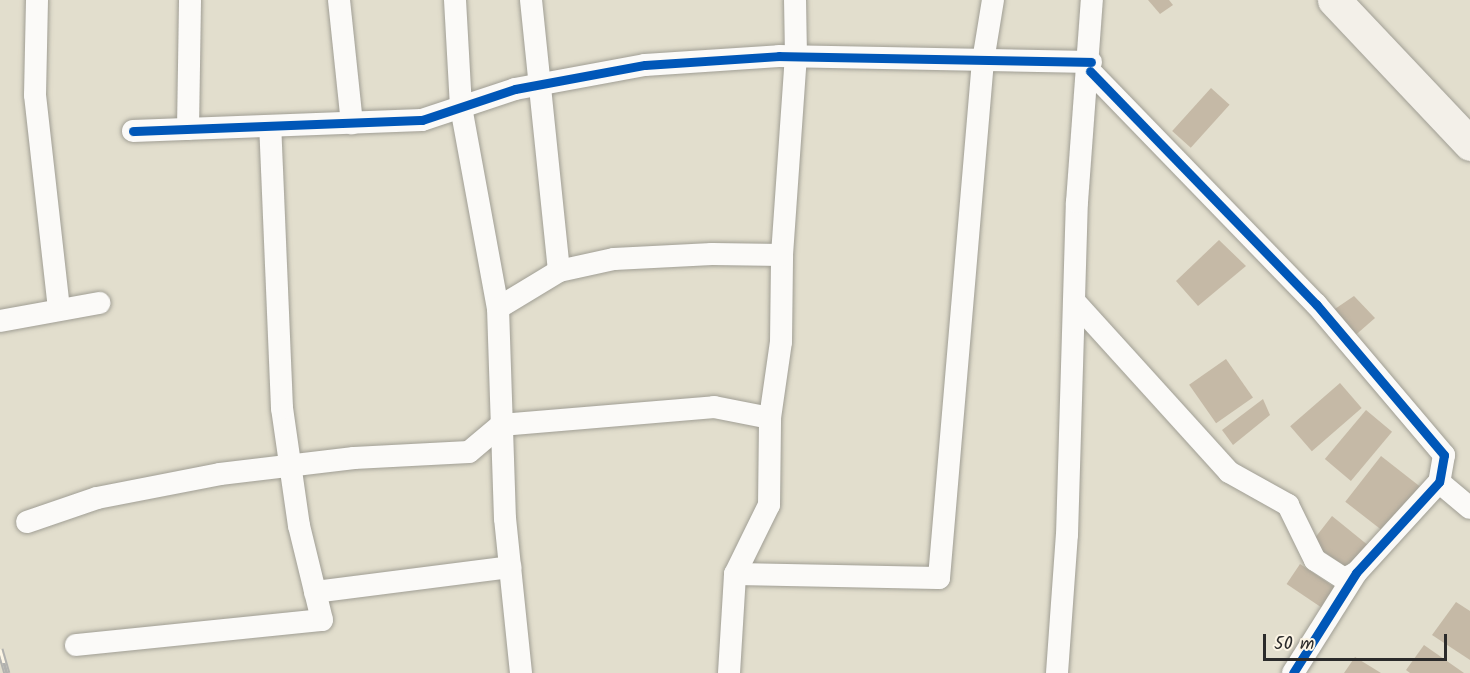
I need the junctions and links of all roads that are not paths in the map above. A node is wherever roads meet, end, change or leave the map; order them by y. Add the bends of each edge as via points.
1 (37, 0) edge
2 (190, 0) edge
3 (339, 0) edge
4 (455, 0) edge
5 (531, 0) edge
6 (795, 0) edge
7 (993, 0) edge
8 (1092, 0) edge
9 (1334, 0) edge
10 (796, 56) junction
11 (983, 61) junction
12 (1090, 67) junction
13 (540, 87) junction
14 (462, 107) junction
15 (352, 123) junction
16 (270, 126) junction
17 (188, 129) junction
18 (133, 131) dead end
19 (1470, 144) edge
20 (782, 255) junction
21 (559, 271) junction
22 (1075, 302) junction
23 (99, 303) dead end
24 (498, 308) junction
25 (60, 310) junction
26 (0, 321) edge
27 (770, 418) junction
28 (501, 425) junction
29 (290, 466) junction
30 (1439, 482) junction
31 (1470, 508) edge
32 (27, 522) dead end
33 (510, 567) junction
34 (1356, 573) junction
35 (735, 574) junction
36 (315, 592) junction
37 (76, 645) dead end
38 (521, 673) edge
39 (729, 673) edge
40 (1057, 673) edge
41 (1293, 673) edge

1 - 25 street via 35,95
2 - 17 street
3 - 15 street
4 - 14 street
5 - 13 street
6 - 10 street
7 - 11 street
8 - 12 street
9 - 19 main road
10 - 11 street
10 - 13 street via 645,65
10 - 20 street
11 - 12 street
11 - 35 street via 939,578
12 - 22 street via 1077,202
12 - 30 street via 1316,304 1444,455
13 - 14 street via 515,89
13 - 21 street
14 - 15 street via 422,120
14 - 24 street
15 - 16 street
16 - 17 street
16 - 29 street via 276,330
17 - 18 street
20 - 21 street via 615,259
20 - 27 street via 782,342
21 - 24 street
22 - 34 street via 1229,472 1288,505 1315,560 1344,579
22 - 40 street via 1067,535
23 - 25 street
24 - 28 street
25 - 26 street
27 - 28 street via 714,407
27 - 35 street via 769,505
28 - 29 street via 469,452
28 - 33 street
29 - 32 street via 220,474 97,498
29 - 36 street
30 - 31 street
30 - 34 street
33 - 36 street
33 - 38 street
34 - 41 street
35 - 39 street
36 - 37 street via 322,620

